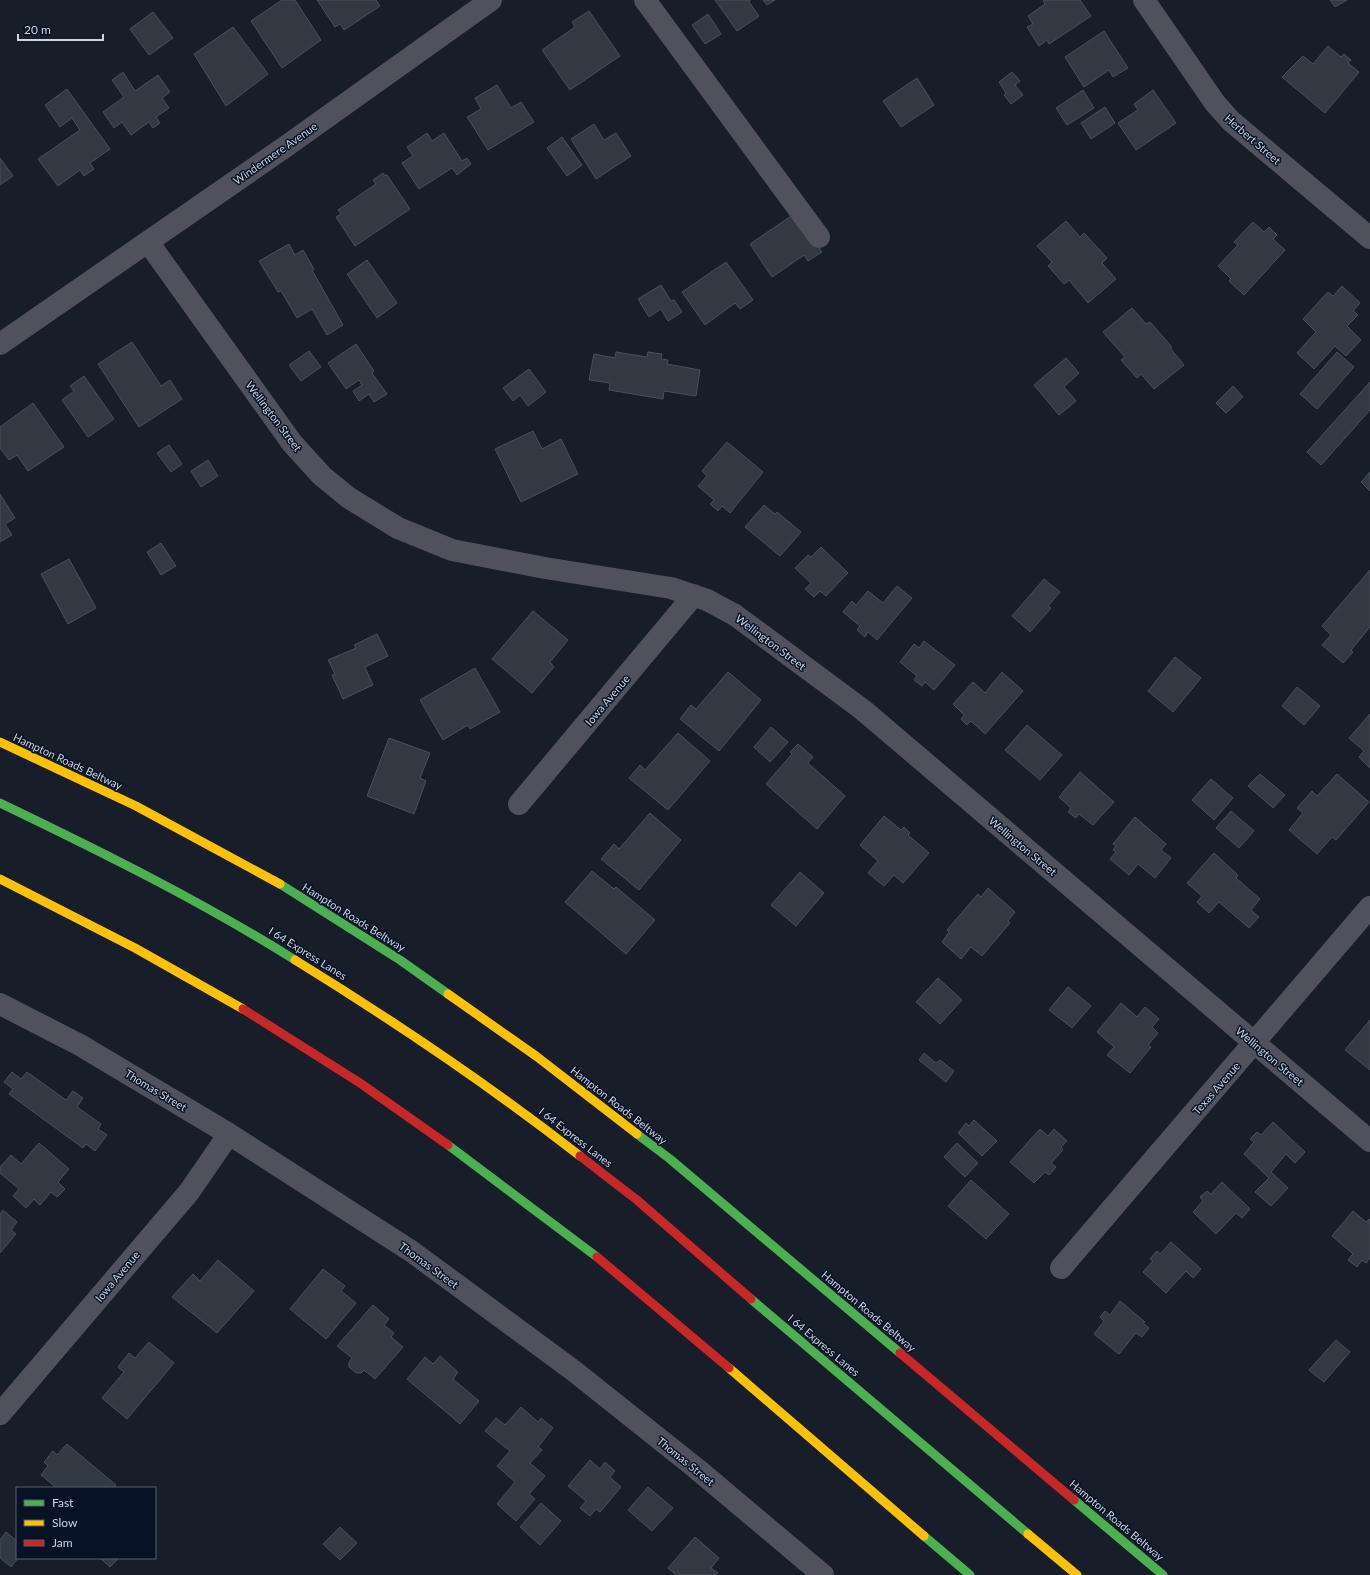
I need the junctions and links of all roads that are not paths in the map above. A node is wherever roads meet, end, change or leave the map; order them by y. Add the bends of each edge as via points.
1 (491, 0) edge
2 (645, 0) edge
3 (1144, 0) edge
4 (819, 237) dead end
5 (1370, 238) edge
6 (148, 242) junction
7 (0, 344) edge
8 (694, 595) junction
9 (0, 742) edge
10 (0, 803) edge
11 (519, 804) dead end
12 (0, 879) edge
13 (1370, 907) edge
14 (0, 1004) edge
15 (1255, 1043) junction
16 (230, 1134) junction
17 (1370, 1141) edge
18 (1061, 1268) dead end
19 (0, 1414) edge
20 (810, 1571) edge
21 (970, 1575) edge
22 (1078, 1575) edge
23 (1162, 1575) edge

1 - 6 street, Windermere Avenue
2 - 4 street
3 - 5 street, Herbert Street via 1215,103 1231,121
6 - 7 street, Windermere Avenue
6 - 8 street, Wellington Street via 292,443 322,476 350,498 398,528 452,550 671,588
8 - 11 street, Iowa Avenue
8 - 15 street, Wellington Street via 735,615 863,710
9 - 23 highway, Hampton Roads Beltway via 136,806 270,878 400,960 529,1051 670,1159
10 - 22 highway, I 64 Express Lanes via 85,844 243,927 384,1015 516,1106 637,1200
12 - 21 highway via 136,948 260,1019 360,1083 491,1176 618,1273
13 - 15 street, Texas Avenue
14 - 16 street, Thomas Street via 80,1046
15 - 17 street, Wellington Street
15 - 18 street, Texas Avenue
16 - 19 street, Iowa Avenue via 189,1192
16 - 20 street, Thomas Street via 411,1251 568,1367 697,1469

